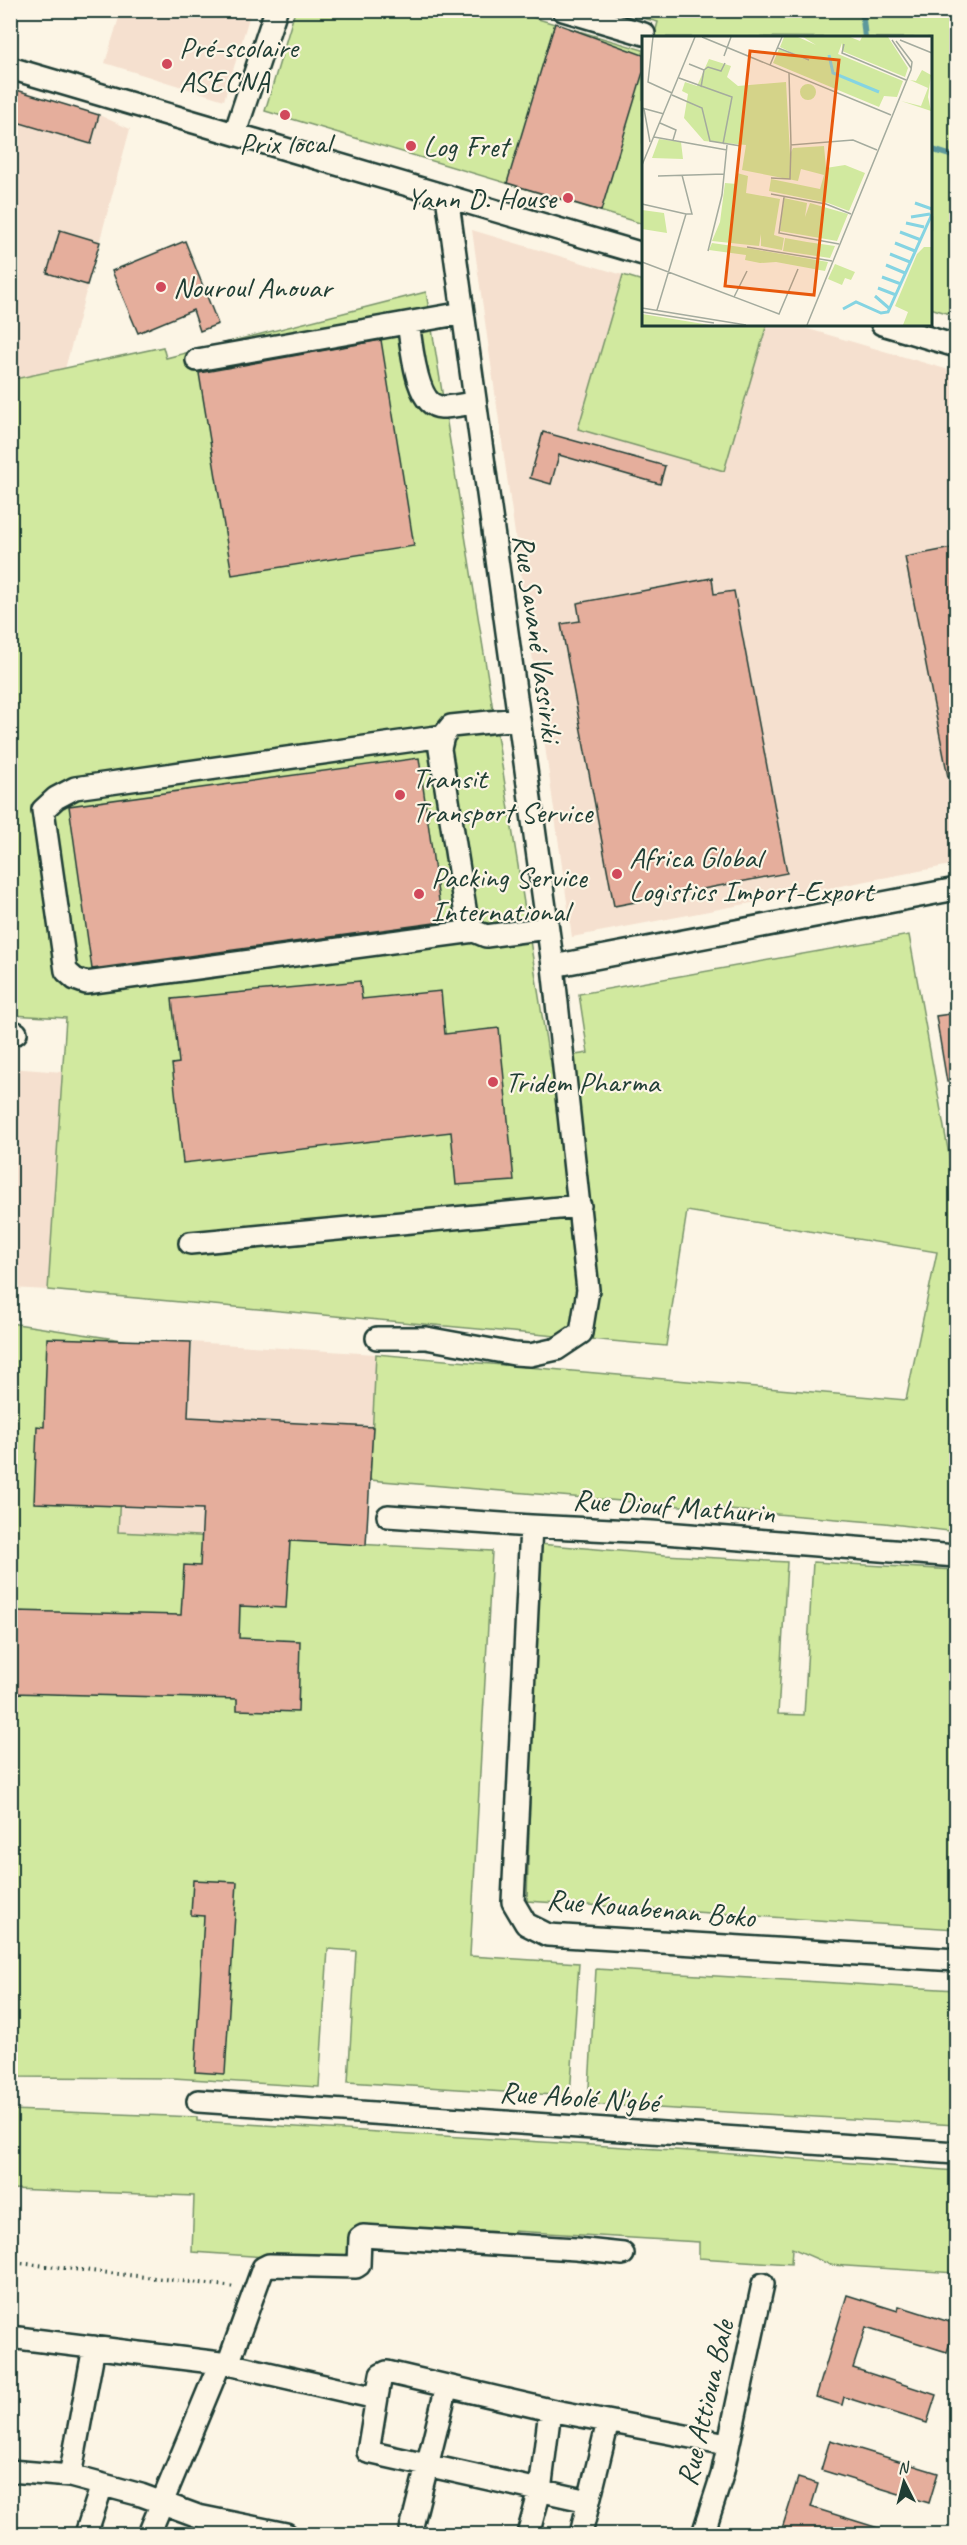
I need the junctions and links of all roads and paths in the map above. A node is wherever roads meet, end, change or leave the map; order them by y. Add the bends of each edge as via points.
1 (276, 10) edge
2 (563, 10) edge
3 (644, 34) dead end
4 (10, 68) edge
5 (235, 133) junction
6 (447, 196) junction
7 (642, 254) edge
8 (463, 313) junction
9 (408, 323) junction
10 (889, 326) edge
11 (957, 346) edge
12 (197, 360) dead end
13 (475, 403) junction
14 (518, 719) junction
15 (443, 736) junction
16 (957, 889) edge
17 (547, 928) junction
18 (474, 931) junction
19 (553, 966) junction
20 (580, 1206) junction
21 (190, 1243) dead end
22 (377, 1338) dead end
23 (388, 1516) dead end
24 (531, 1526) junction
25 (957, 1556) edge
26 (957, 1960) edge
27 (198, 2101) dead end
28 (957, 2152) edge
29 (622, 2254) dead end
30 (10, 2262) edge
31 (763, 2284) dead end
32 (254, 2289) junction
33 (10, 2337) edge
34 (94, 2347) junction
35 (224, 2364) junction
36 (447, 2385) junction
37 (377, 2397) junction
38 (550, 2410) junction
39 (608, 2422) junction
40 (727, 2444) junction
41 (427, 2465) junction
42 (10, 2471) edge
43 (70, 2476) junction
44 (102, 2485) junction
45 (540, 2491) junction
46 (588, 2501) junction
47 (160, 2502) junction
48 (239, 2530) edge
49 (86, 2535) edge
50 (149, 2535) edge
51 (286, 2535) edge
52 (410, 2535) edge
53 (528, 2535) edge
54 (581, 2535) edge
55 (703, 2535) edge

1 - 5 street
2 - 3 street
4 - 5 street
5 - 6 street
6 - 7 street
6 - 8 street, Rue Savané Vassiriki
8 - 9 street
8 - 13 street, Rue Savané Vassiriki
9 - 12 street
9 - 13 street via 421,393 440,407
10 - 11 street
13 - 14 street, Rue Savané Vassiriki
14 - 15 street via 451,726
14 - 17 street, Rue Savané Vassiriki
15 - 18 street via 440,749 467,921
15 - 18 street via 75,788 56,798 44,810 66,970 86,983
16 - 19 street
17 - 18 street via 486,936
17 - 19 street, Rue Savané Vassiriki
19 - 20 street, Rue Savané Vassiriki
20 - 21 street
20 - 22 street, Rue Savané Vassiriki via 588,1290 581,1333 557,1349 514,1354 426,1338
23 - 24 street, Rue Diouf Mathurin
24 - 25 street, Rue Diouf Mathurin
24 - 26 street, Rue Kouabenan Boko via 513,1902 526,1924 548,1935
27 - 28 street, Rue Abolé N'gbé
29 - 32 street via 363,2236 356,2267 269,2265 263,2268
30 - 32 path
31 - 40 street, Rue Attioua Bale
32 - 35 street
33 - 34 street
34 - 35 street
34 - 43 street
35 - 37 street
35 - 47 street
36 - 37 street via 384,2372
36 - 38 street
36 - 41 street
37 - 41 street via 368,2452
38 - 39 street
38 - 45 street
39 - 40 street
39 - 46 street
40 - 55 street, Rue Attioua Bale via 717,2496
41 - 45 street
41 - 52 street
42 - 43 street
43 - 44 street
44 - 47 street
44 - 49 street
45 - 46 street
45 - 53 street
46 - 54 street
47 - 48 street
47 - 50 street
48 - 51 street

